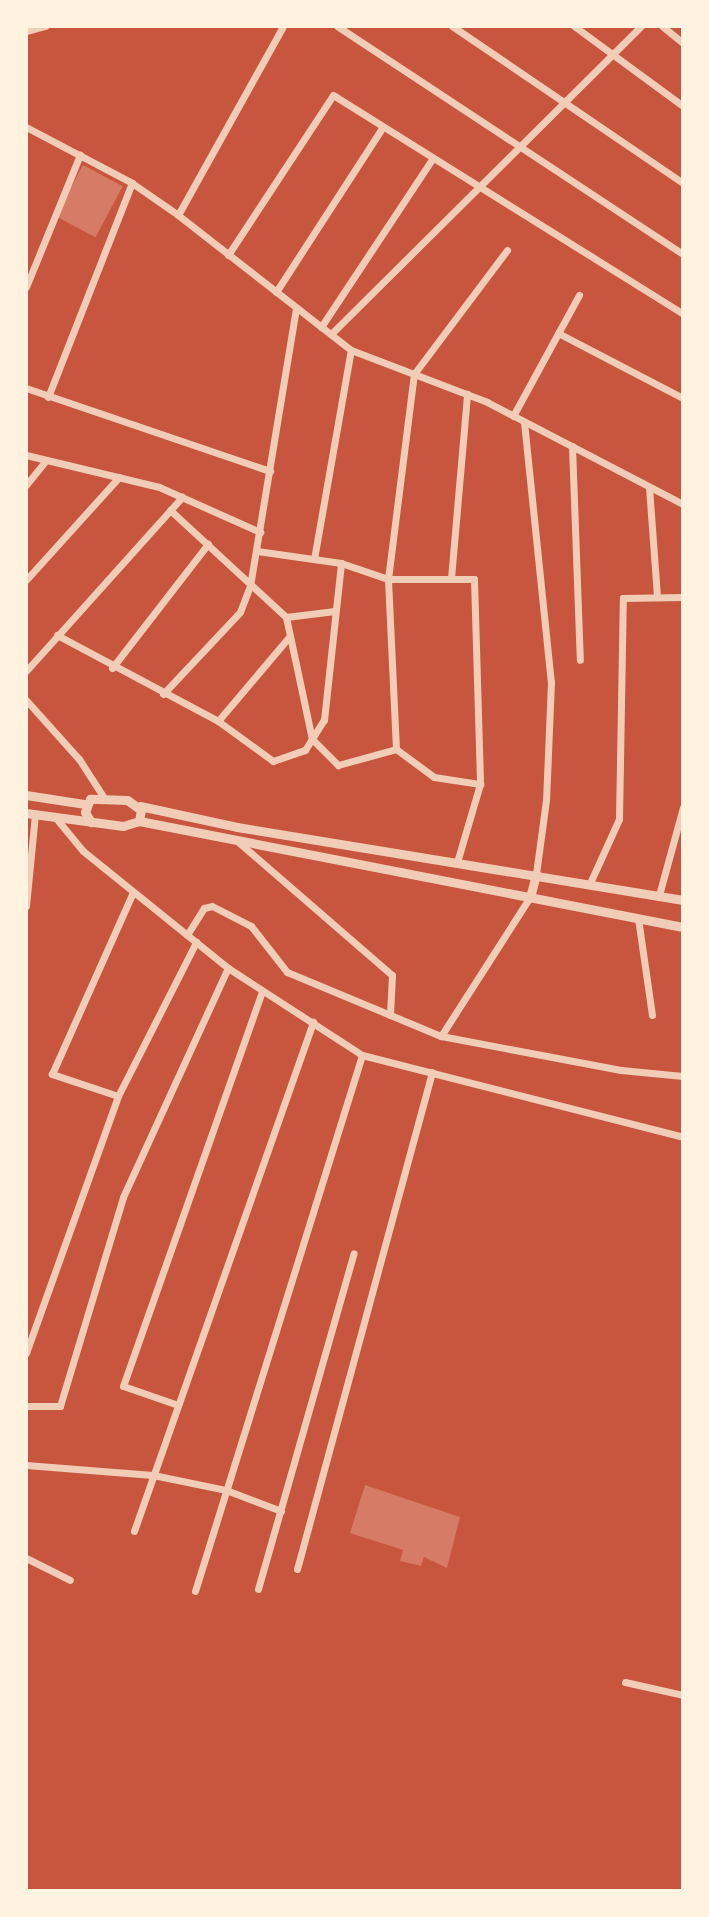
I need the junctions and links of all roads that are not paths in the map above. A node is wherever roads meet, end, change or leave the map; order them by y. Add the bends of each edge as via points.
1 (45, 26) edge
2 (283, 26) edge
3 (337, 26) edge
4 (452, 26) edge
5 (574, 26) edge
6 (641, 26) edge
7 (662, 26) edge
8 (26, 31) edge
9 (683, 43) edge
10 (613, 53) junction
11 (568, 104) junction
12 (683, 106) edge
13 (26, 127) edge
14 (382, 128) junction
15 (522, 144) junction
16 (80, 155) junction
17 (432, 159) junction
18 (132, 183) junction
19 (683, 183) edge
20 (479, 187) junction
21 (178, 215) junction
22 (507, 250) dead end
23 (683, 254) edge
24 (228, 255) junction
25 (26, 287) edge
26 (276, 292) junction
27 (579, 295) dead end
28 (296, 308) junction
29 (683, 314) edge
30 (321, 327) junction
31 (558, 333) junction
32 (331, 334) junction
33 (351, 350) junction
34 (414, 374) junction
35 (26, 388) edge
36 (467, 394) junction
37 (48, 397) junction
38 (683, 398) edge
39 (513, 416) junction
40 (524, 422) junction
41 (572, 446) junction
42 (26, 455) edge
43 (46, 460) junction
44 (270, 471) junction
45 (119, 477) junction
46 (26, 485) edge
47 (649, 487) junction
48 (182, 497) junction
49 (683, 504) edge
50 (170, 510) junction
51 (260, 532) junction
52 (208, 544) junction
53 (257, 551) junction
54 (314, 559) junction
55 (341, 563) junction
56 (451, 578) junction
57 (388, 579) junction
58 (26, 580) edge
59 (249, 589) junction
60 (657, 595) junction
61 (683, 597) edge
62 (335, 611) junction
63 (286, 617) junction
64 (57, 635) junction
65 (289, 637) junction
66 (580, 660) dead end
67 (112, 668) junction
68 (26, 671) edge
69 (163, 694) junction
70 (26, 700) edge
71 (218, 721) junction
72 (312, 739) junction
73 (396, 749) junction
74 (480, 784) junction
75 (26, 795) edge
76 (104, 798) junction
77 (85, 804) junction
78 (140, 806) junction
79 (683, 807) edge
80 (31, 814) edge
81 (55, 817) junction
82 (139, 821) junction
83 (91, 822) junction
84 (236, 840) junction
85 (457, 862) junction
86 (536, 874) junction
87 (590, 883) junction
88 (133, 892) junction
89 (659, 895) junction
90 (530, 897) junction
91 (683, 900) edge
92 (26, 906) edge
93 (638, 918) junction
94 (683, 927) edge
95 (187, 935) junction
96 (196, 942) junction
97 (228, 968) junction
98 (262, 991) junction
99 (390, 1015) junction
100 (652, 1015) dead end
101 (313, 1022) junction
102 (441, 1036) junction
103 (362, 1055) junction
104 (432, 1072) junction
105 (683, 1076) edge
106 (118, 1096) junction
107 (683, 1137) edge
108 (354, 1253) dead end
109 (26, 1353) edge
110 (178, 1405) junction
111 (26, 1406) edge
112 (26, 1465) edge
113 (153, 1475) junction
114 (226, 1490) junction
115 (281, 1511) junction
116 (134, 1531) dead end
117 (26, 1558) edge
118 (297, 1569) dead end
119 (70, 1580) dead end
120 (258, 1589) dead end
121 (195, 1591) dead end
122 (625, 1682) dead end
123 (683, 1695) edge

1 - 8 street
2 - 21 street
3 - 15 street
4 - 11 street
5 - 10 street
6 - 10 street
7 - 9 street
10 - 11 street
10 - 12 street
11 - 15 street
11 - 19 street
13 - 16 street
14 - 17 street
14 - 24 street via 333,95
14 - 26 street
15 - 20 street
15 - 23 street via 622,218
16 - 18 street
16 - 25 street
17 - 20 street
17 - 30 street
18 - 21 street
18 - 37 street
20 - 29 street
20 - 32 street
21 - 24 street
22 - 34 street
24 - 26 street
26 - 28 street
27 - 31 street
28 - 30 street
28 - 44 street
30 - 32 street
31 - 38 street
31 - 39 street
32 - 33 street
33 - 34 street
33 - 54 street
34 - 36 street
34 - 57 street
35 - 37 street
36 - 39 street
36 - 56 street
37 - 44 street
39 - 40 street
40 - 41 street
40 - 86 street via 551,682 546,800
41 - 47 street
41 - 66 street
42 - 43 street
43 - 45 street
43 - 46 street
44 - 51 street
45 - 48 street
45 - 58 street
47 - 49 street
47 - 60 street
48 - 50 street
48 - 51 street
50 - 52 street
50 - 64 street
51 - 53 street
52 - 59 street
52 - 67 street
53 - 54 street
53 - 59 street
54 - 55 street
55 - 57 street
55 - 62 street
56 - 57 street
56 - 74 street via 474,579
57 - 73 street
59 - 63 street
59 - 69 street via 240,612
60 - 61 street
60 - 87 street via 623,598 619,819
62 - 63 street
62 - 72 street via 324,720
63 - 65 street
64 - 67 street
64 - 68 street
65 - 71 street
65 - 72 street
67 - 69 street
69 - 71 street
70 - 76 street via 79,759
71 - 72 street via 273,761 305,750
72 - 73 street via 338,765
73 - 74 street via 434,777
74 - 85 street
75 - 77 street
76 - 77 street
76 - 78 street
77 - 83 street
78 - 82 street
78 - 85 street
79 - 89 street
80 - 81 street
80 - 92 street
81 - 83 street
81 - 88 street via 83,851
82 - 83 street via 123,826
82 - 84 street
84 - 90 street
84 - 99 street via 392,975
85 - 86 street
86 - 87 street
86 - 90 street
87 - 89 street
88 - 95 street
88 - 106 street via 52,1074
89 - 91 street
90 - 93 street
90 - 102 street
93 - 94 street
93 - 100 street
95 - 96 street
95 - 99 street via 204,908 212,906 251,926 287,972
96 - 97 street
96 - 106 street
97 - 98 street
97 - 111 street via 123,1197 60,1406
98 - 101 street
98 - 110 street via 123,1386
99 - 102 street
101 - 103 street
101 - 110 street
102 - 105 street via 621,1070
103 - 104 street
103 - 114 street
104 - 107 street
104 - 118 street
106 - 109 street
108 - 115 street
110 - 113 street
112 - 113 street
113 - 114 street
113 - 116 street
114 - 115 street
114 - 121 street
115 - 120 street
117 - 119 street
122 - 123 street

